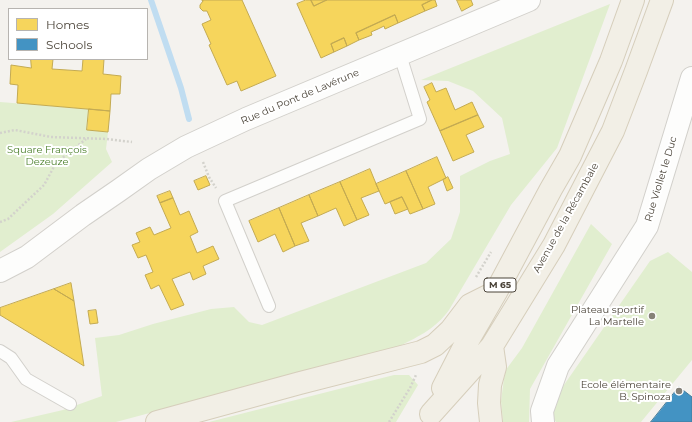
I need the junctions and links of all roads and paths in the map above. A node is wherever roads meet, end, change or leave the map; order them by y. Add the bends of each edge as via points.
1 (529, 0) edge
2 (662, 0) edge
3 (631, 5) edge
4 (400, 55) junction
5 (692, 78) edge
6 (0, 133) edge
7 (88, 139) junction
8 (132, 142) dead end
9 (198, 164) dead end
10 (209, 177) dead end
11 (0, 222) edge
12 (492, 250) dead end
13 (0, 271) edge
14 (472, 283) dead end
15 (496, 292) junction
16 (269, 306) dead end
17 (492, 346) junction
18 (0, 351) edge
19 (421, 352) junction
20 (70, 404) dead end
21 (428, 418) edge
22 (157, 422) edge
23 (388, 422) edge
24 (491, 422) edge
25 (543, 422) edge

1 - 4 street, Rue du Pont de Lavérune
2 - 17 main road, Avenue de la Récambale / M 65 via 613,131 554,244
3 - 15 main road, Avenue de la Récambale / M 65 via 611,61 570,156
4 - 13 street, Rue du Pont de Lavérune via 186,147 83,215 27,257
4 - 16 lane via 420,119 226,202
5 - 25 street, Rue Viollet le Duc via 648,226 558,366 542,411
6 - 7 path via 15,130 50,137
7 - 8 path
7 - 11 path via 56,163 44,184 8,219
9 - 10 path via 203,162
12 - 14 path
15 - 19 main road via 470,305 451,330 434,345
15 - 21 main road, Avenue de la Récambale / M 65
17 - 21 main road, Avenue de la Récambale
17 - 24 main road via 495,367 490,385
18 - 20 lane via 11,358 26,379
19 - 22 main road via 300,382
19 - 23 path via 420,366 410,388

